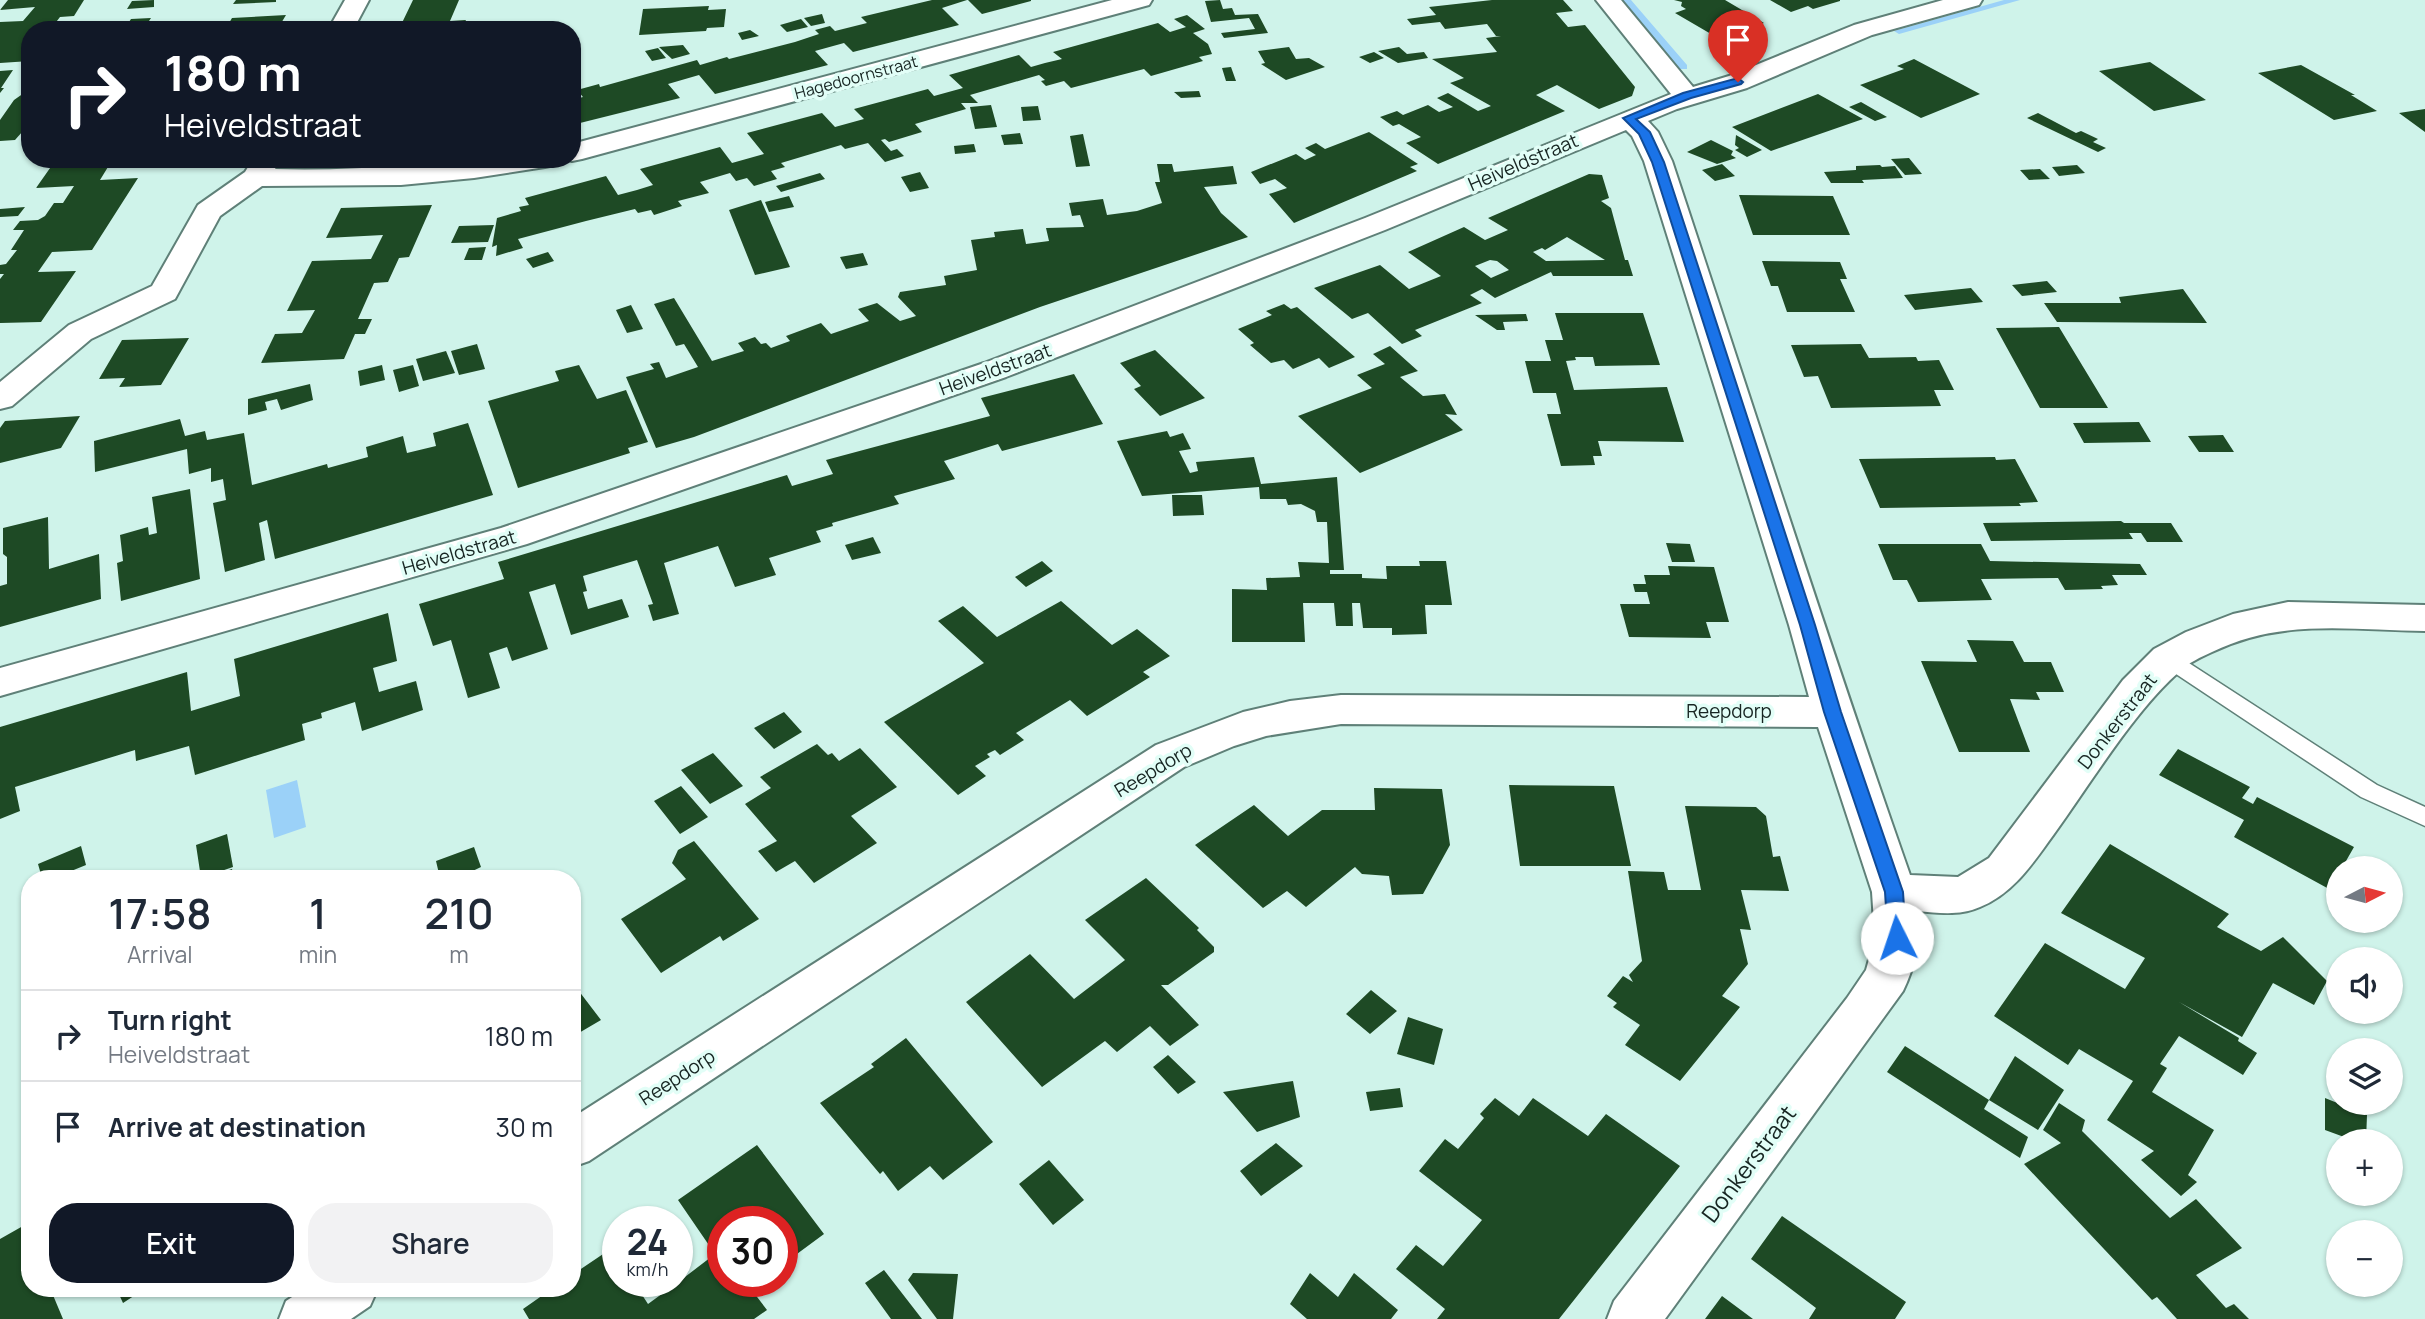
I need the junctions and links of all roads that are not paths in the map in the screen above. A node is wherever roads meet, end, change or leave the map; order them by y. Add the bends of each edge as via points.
1 (357, 0) edge
2 (1140, 0) edge
3 (1608, 0) edge
4 (1970, 0) edge
5 (345, 21) edge
6 (1687, 96) junction
7 (1629, 118) junction
8 (581, 151) edge
9 (261, 168) edge
10 (492, 168) edge
11 (0, 399) edge
12 (2425, 618) edge
13 (2168, 660) junction
14 (0, 682) edge
15 (1832, 712) junction
16 (2425, 817) edge
17 (1894, 892) junction
18 (581, 1139) edge
19 (338, 1297) edge
20 (304, 1319) edge
21 (1633, 1319) edge

1 - 5 street
2 - 8 street, Hagedoornstraat
3 - 6 street
4 - 6 street, Heiveldstraat via 1863,30 1738,82
6 - 7 street, Heiveldstraat
7 - 14 street, Heiveldstraat via 1375,224 995,370 514,536
7 - 15 street, Donkerstraat via 1644,132 1658,162
9 - 10 street via 297,179
9 - 11 street via 208,211 164,292 80,332
12 - 13 street, Donkerstraat via 2288,615 2246,622
13 - 16 lane via 2369,791
13 - 17 street, Donkerstraat via 2137,690 2004,870 1967,894
15 - 17 street, Donkerstraat
15 - 18 street, Reepdorp via 1330,710 1261,720 1215,735 1170,756
17 - 21 street, Donkerstraat via 1897,938 1887,977
19 - 20 street

